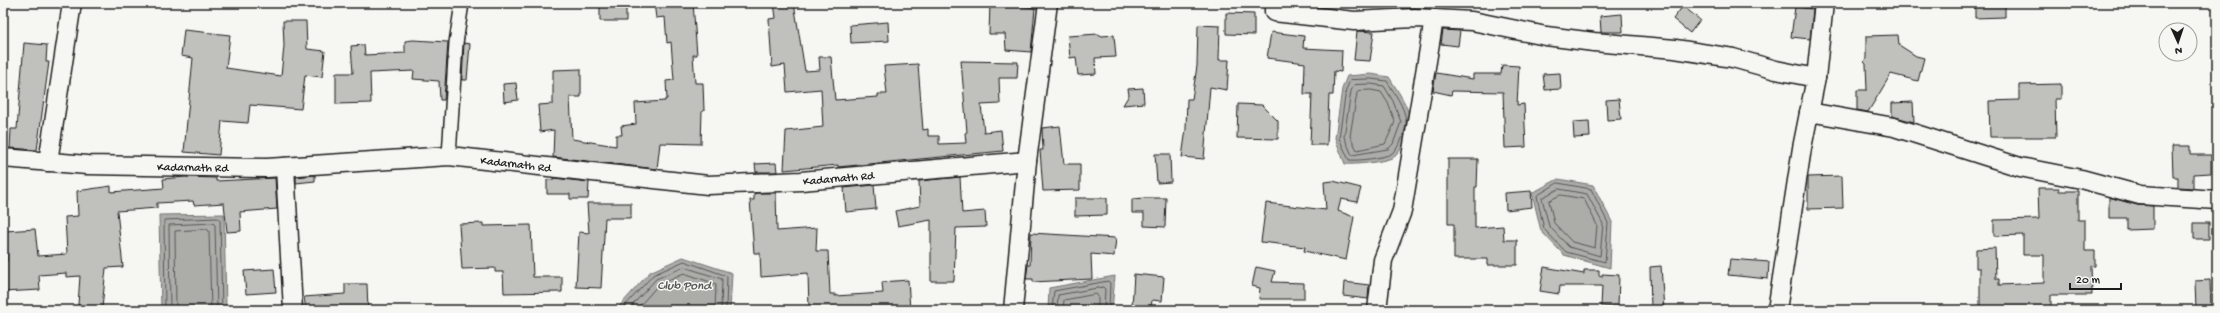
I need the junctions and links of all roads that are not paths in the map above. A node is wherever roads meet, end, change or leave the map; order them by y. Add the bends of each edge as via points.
1 (72, 3) edge
2 (462, 3) edge
3 (1048, 3) edge
4 (1274, 3) edge
5 (1824, 3) edge
6 (1434, 19) junction
7 (1816, 78) junction
8 (1809, 112) junction
9 (449, 156) junction
10 (3, 158) edge
11 (1027, 161) junction
12 (48, 162) junction
13 (285, 167) junction
14 (2217, 200) edge
15 (294, 310) edge
16 (1013, 310) edge
17 (1377, 310) edge
18 (1777, 310) edge

1 - 12 street
2 - 9 street via 456,43
3 - 11 street
4 - 6 street via 1274,12 1354,21
5 - 7 street
6 - 7 street via 1472,21 1560,38 1674,49 1733,58
6 - 17 street via 1402,211 1383,260
7 - 8 street
8 - 14 street via 1894,128 2020,167 2081,179 2140,195
8 - 18 street
9 - 11 street, Kadarnath Rd via 708,185
9 - 13 street, Kadarnath Rd
10 - 12 street, Kadarnath Rd
11 - 16 street
12 - 13 street, Kadarnath Rd via 87,165
13 - 15 street

